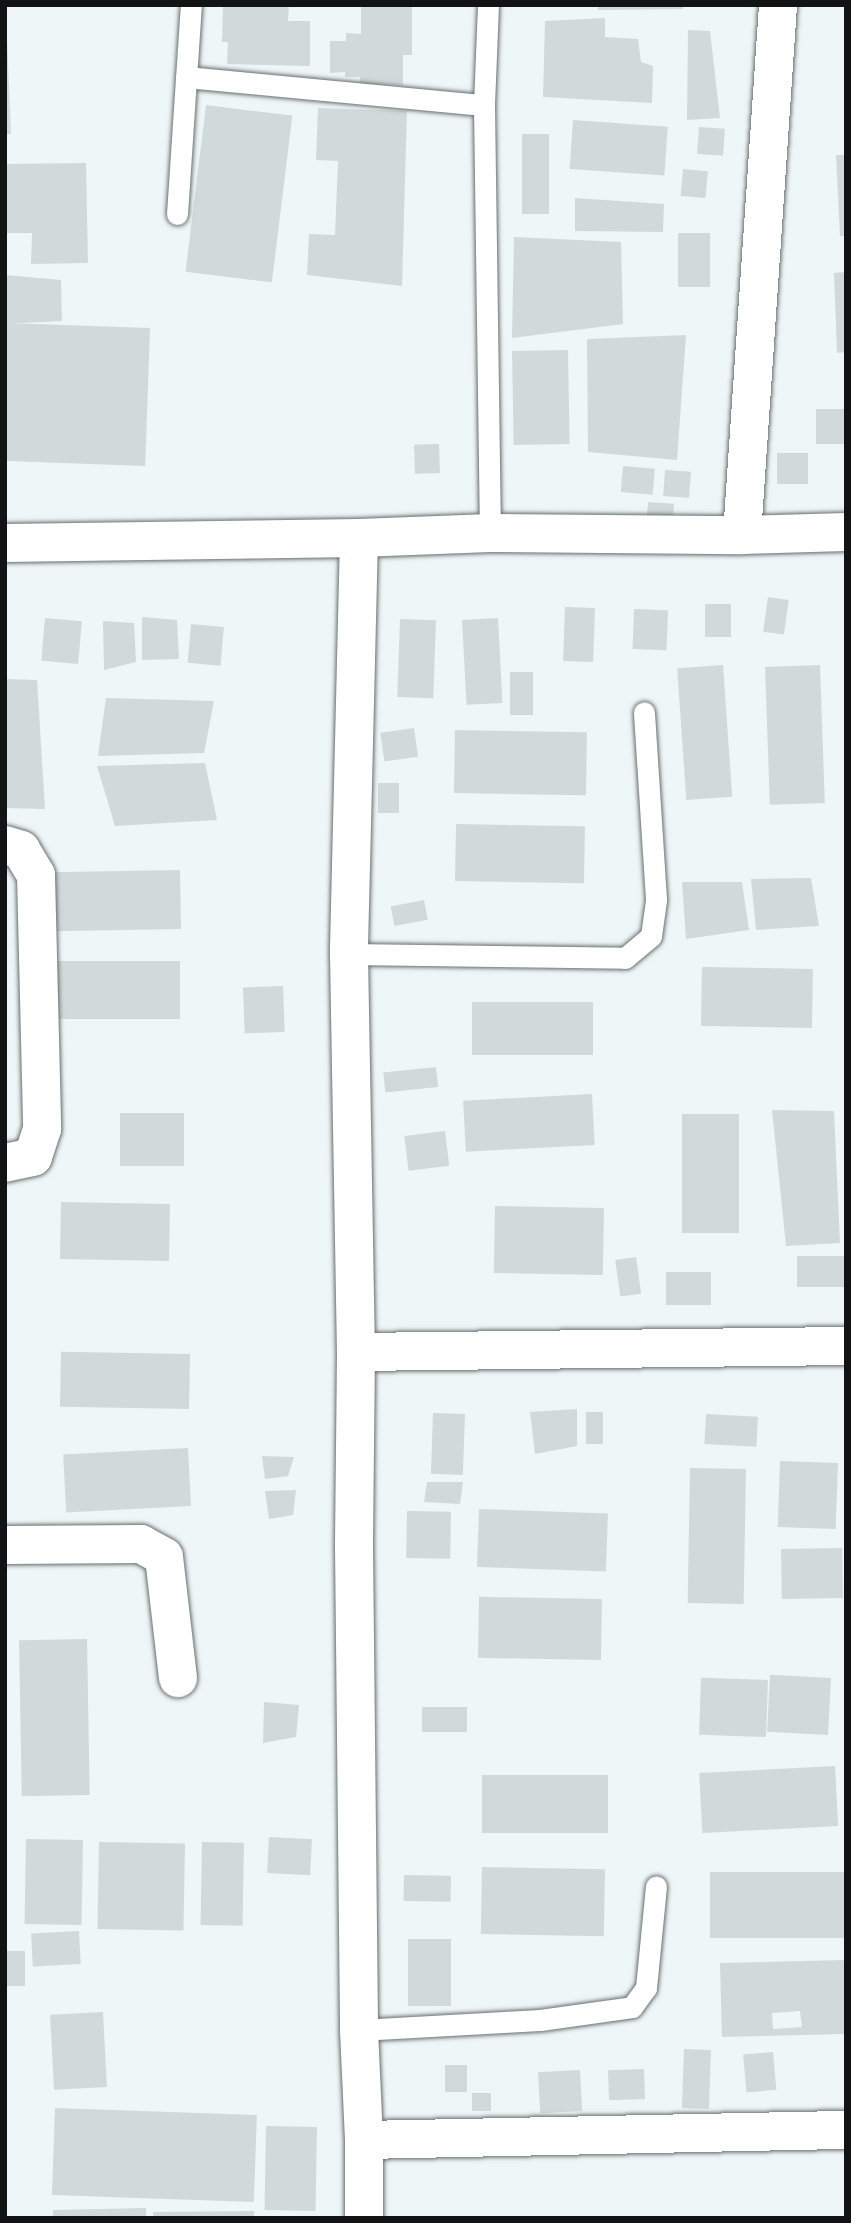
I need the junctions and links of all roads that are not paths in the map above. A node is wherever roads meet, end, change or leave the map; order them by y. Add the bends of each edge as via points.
1 (191, 5) edge
2 (488, 5) edge
3 (778, 5) edge
4 (186, 77) junction
5 (484, 105) junction
6 (177, 214) dead end
7 (846, 532) edge
8 (490, 533) junction
9 (742, 535) junction
10 (359, 538) junction
11 (5, 543) edge
12 (644, 712) dead end
13 (5, 845) edge
14 (349, 954) junction
15 (5, 1163) edge
16 (846, 1346) edge
17 (356, 1352) junction
18 (5, 1545) edge
19 (178, 1678) dead end
20 (656, 1886) dead end
21 (359, 2030) junction
22 (846, 2130) edge
23 (364, 2140) junction
24 (364, 2218) edge

1 - 4 lane
2 - 5 lane
3 - 9 street
4 - 5 lane
4 - 6 lane
5 - 8 lane
7 - 9 street
8 - 9 street
8 - 10 street
10 - 11 street
10 - 14 street
12 - 14 lane via 656,899 651,936 625,958
13 - 15 street via 21,850 36,875 42,1129 33,1157
14 - 17 street
16 - 17 street
17 - 21 street
18 - 19 street via 141,1544 164,1557
20 - 21 lane via 646,1988 632,2007 540,2020
21 - 23 street
22 - 23 street
23 - 24 street

